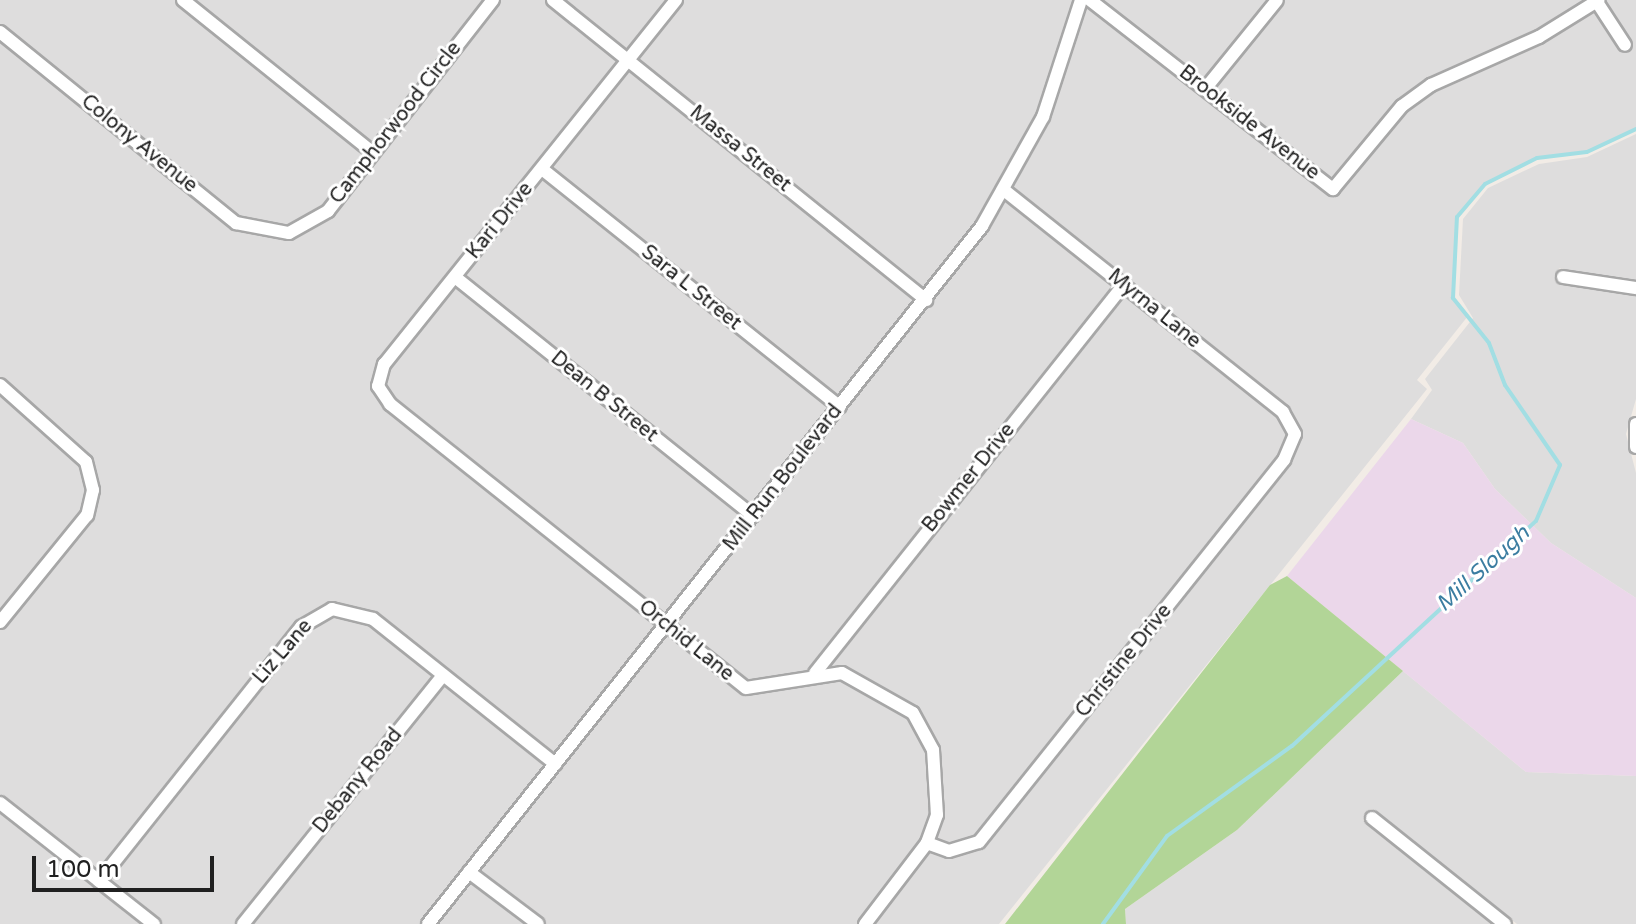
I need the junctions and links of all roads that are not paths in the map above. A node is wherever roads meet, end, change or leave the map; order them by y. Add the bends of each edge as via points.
1 (183, 0) edge
2 (493, 0) edge
3 (553, 0) edge
4 (676, 0) edge
5 (1081, 0) edge
6 (1090, 0) edge
7 (1277, 0) edge
8 (1598, 1) edge
9 (0, 32) edge
10 (1625, 45) dead end
11 (628, 59) junction
12 (1205, 89) junction
13 (373, 153) junction
14 (542, 169) junction
15 (1005, 191) junction
16 (289, 233) joint
17 (455, 277) junction
18 (1563, 277) dead end
19 (1124, 284) junction
20 (1636, 288) edge
21 (926, 300) junction
22 (0, 385) edge
23 (378, 386) joint
24 (840, 407) junction
25 (1636, 424) edge
26 (1295, 434) joint
27 (1636, 447) edge
28 (753, 516) junction
29 (0, 622) edge
30 (666, 624) junction
31 (815, 673) junction
32 (443, 675) junction
33 (555, 764) junction
34 (0, 803) edge
35 (1372, 818) dead end
36 (927, 843) junction
37 (469, 872) junction
38 (99, 881) junction
39 (154, 924) edge
40 (243, 924) edge
41 (428, 924) edge
42 (538, 924) edge
43 (865, 924) edge
44 (1505, 924) edge

1 - 13 street
2 - 13 street, Camphorwood Circle
3 - 11 street, Massa Street
4 - 11 street, Kari Drive
5 - 15 street, Mill Run Boulevard via 1043,117
6 - 12 street, Brookside Avenue
7 - 12 street
8 - 10 street
8 - 12 street, Brookside Avenue via 1431,85 1402,106 1333,189
9 - 16 street, Colony Avenue via 236,223
11 - 14 street, Kari Drive
11 - 21 street, Massa Street
13 - 16 street, Camphorwood Circle via 328,211
14 - 17 street, Kari Drive
14 - 24 street, Sara L Street
15 - 19 street, Myrna Lane
15 - 21 street, Mill Run Boulevard
17 - 23 street, Kari Drive via 384,364
17 - 28 street, Dean B Street
18 - 20 street
19 - 26 street, Myrna Lane via 1283,412
19 - 31 street, Bowmer Drive
21 - 24 street, Mill Run Boulevard
22 - 29 street via 86,462 93,490 87,515
23 - 30 street, Orchid Lane via 390,404
24 - 28 street, Mill Run Boulevard
25 - 27 street
26 - 36 street, Christine Drive via 1284,460 979,842 949,851
28 - 30 street, Mill Run Boulevard
30 - 31 street, Orchid Lane via 746,688
30 - 33 street, Mill Run Boulevard
31 - 36 street, Orchid Lane via 863,679 919,722 938,772
32 - 33 street, Liz Lane
32 - 38 street, Liz Lane via 373,619 352,611 318,613
32 - 40 street, Debany Road
33 - 37 street, Mill Run Boulevard
34 - 38 street
35 - 44 street
36 - 43 street, Orchid Lane
37 - 41 street, Mill Run Boulevard
37 - 42 street
38 - 39 street

